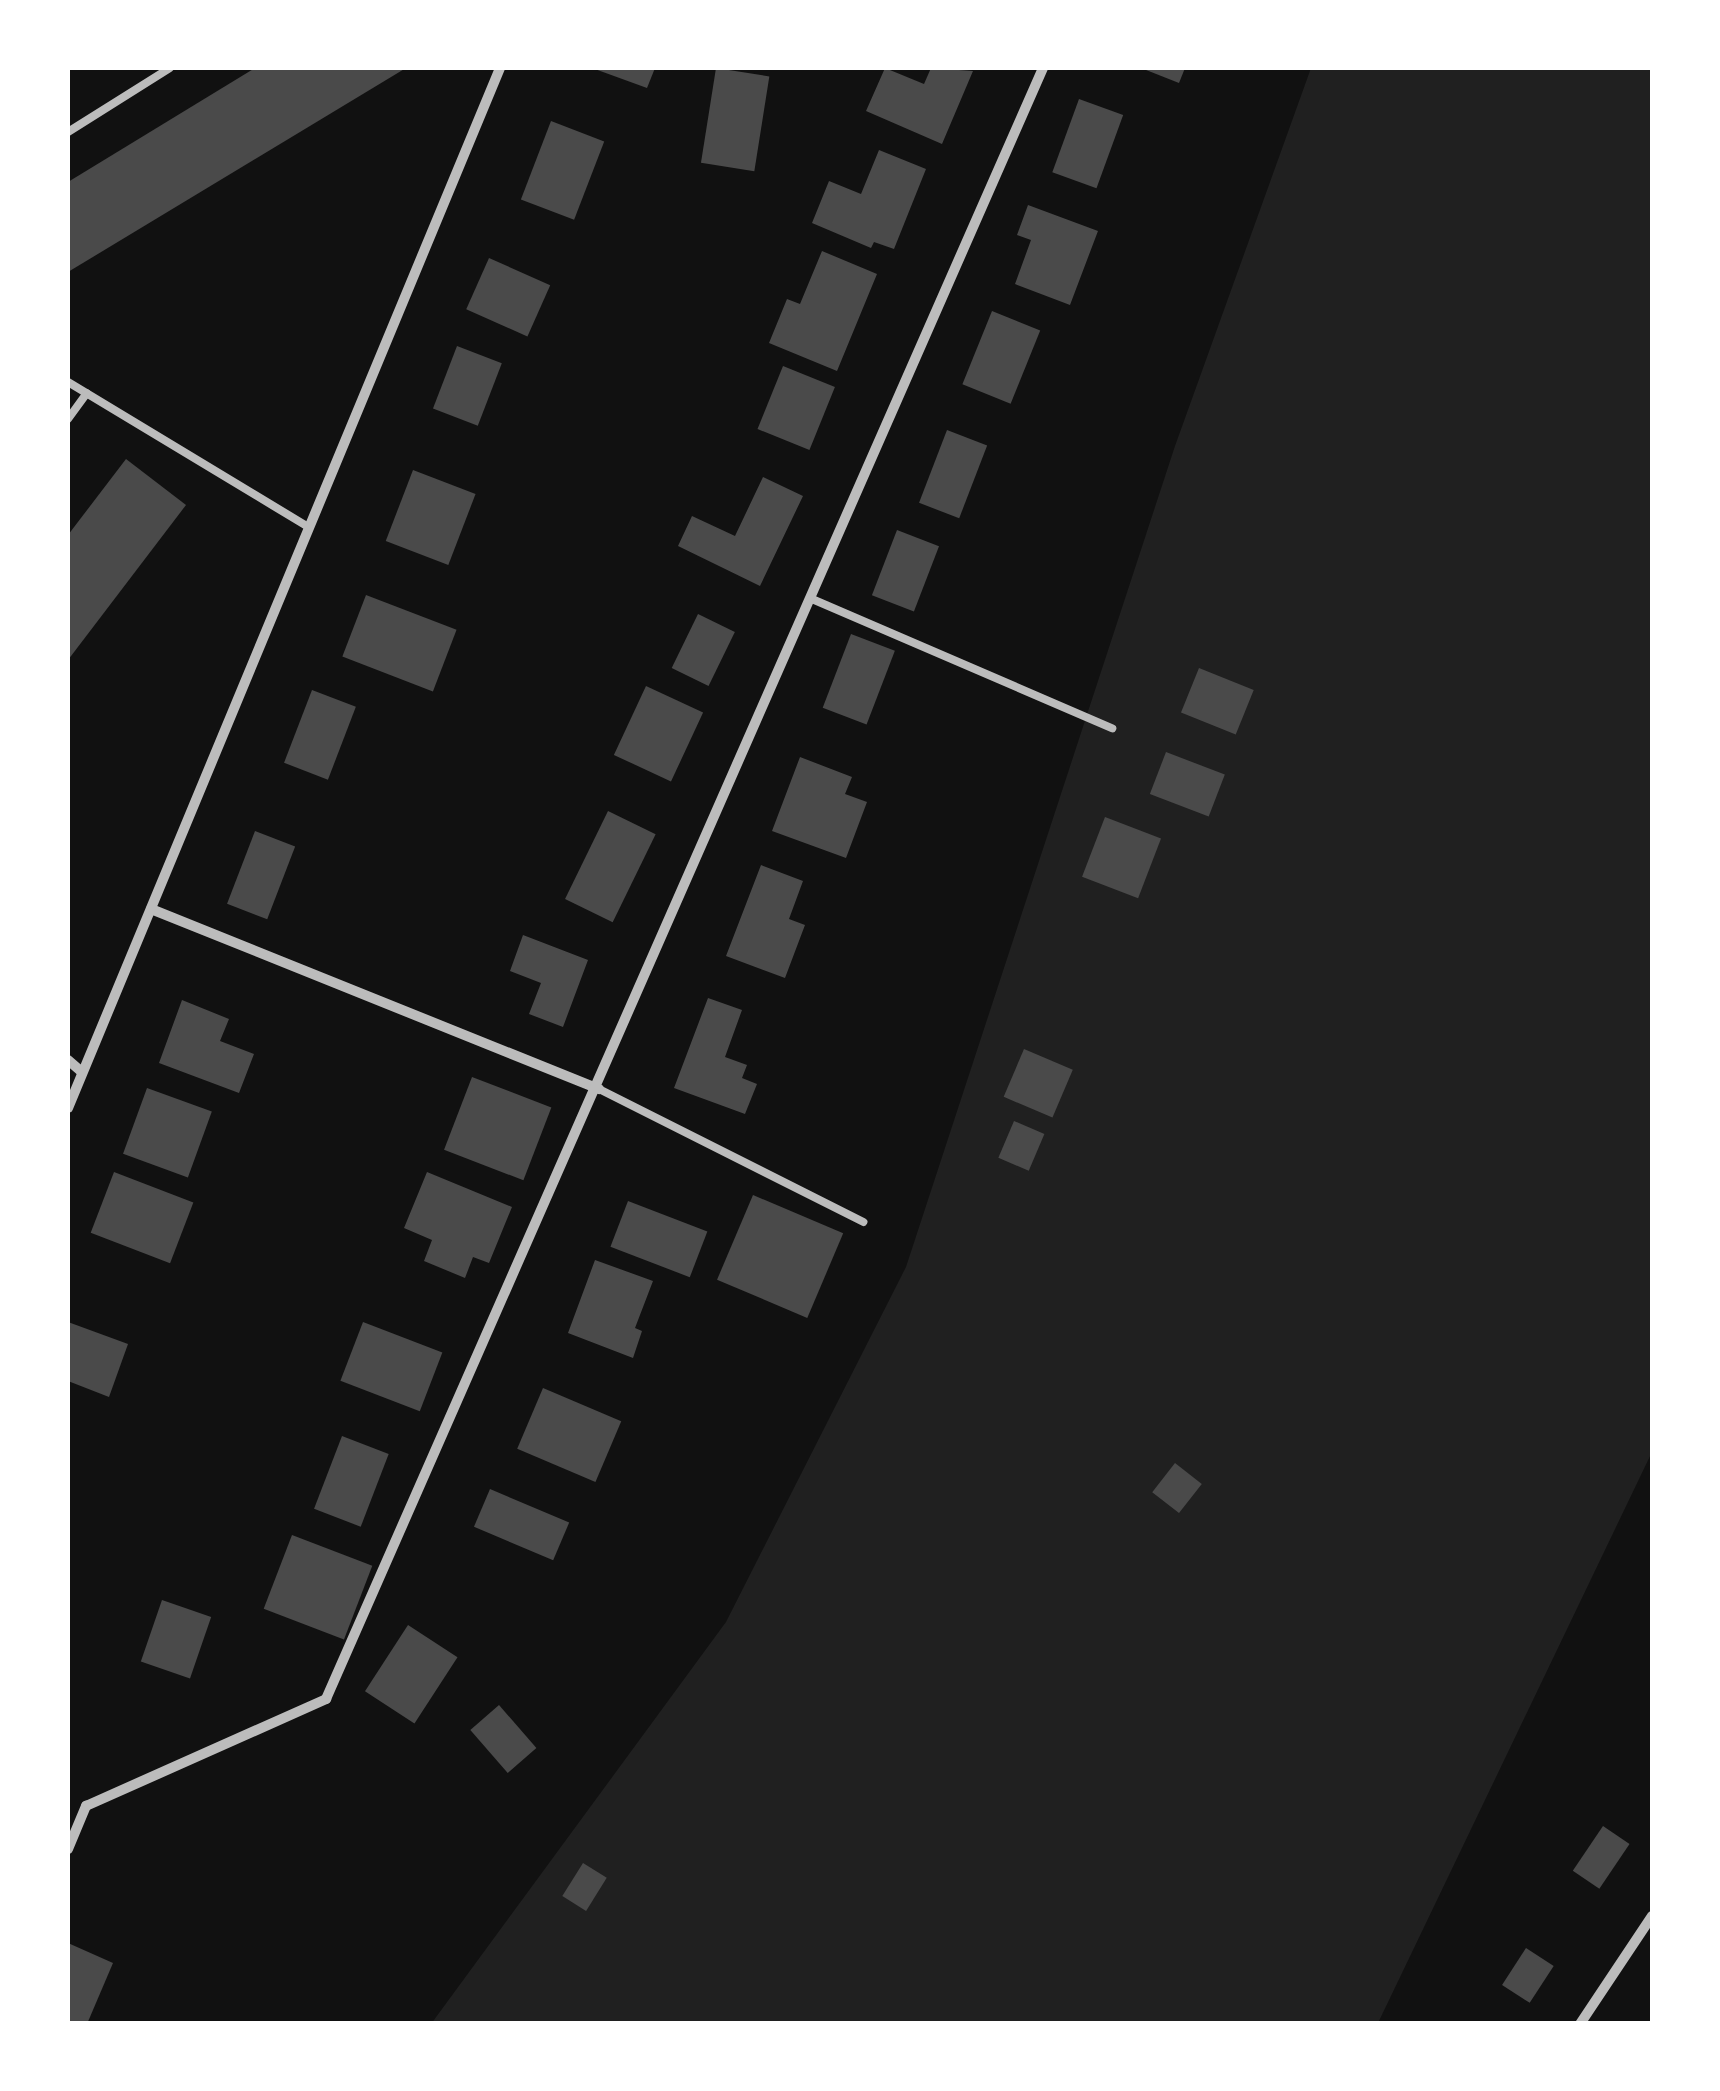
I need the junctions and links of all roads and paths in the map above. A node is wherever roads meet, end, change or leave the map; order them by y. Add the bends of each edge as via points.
1 (170, 68) edge
2 (500, 68) edge
3 (1043, 68) edge
4 (68, 132) edge
5 (68, 382) edge
6 (86, 393) junction
7 (68, 419) edge
8 (308, 527) junction
9 (812, 599) junction
10 (1112, 728) dead end
11 (151, 909) junction
12 (68, 1060) edge
13 (82, 1072) junction
14 (599, 1089) junction
15 (68, 1108) edge
16 (863, 1222) dead end
17 (68, 1849) edge
18 (1652, 1916) edge
19 (1580, 2024) edge

1 - 4 lane
2 - 8 street
3 - 9 street
5 - 6 lane
6 - 7 lane
6 - 8 lane
8 - 11 street
9 - 10 lane
9 - 14 street
11 - 13 street
11 - 14 street
12 - 13 street
13 - 15 street
14 - 16 lane
14 - 17 street via 326,1699 86,1806
18 - 19 street

